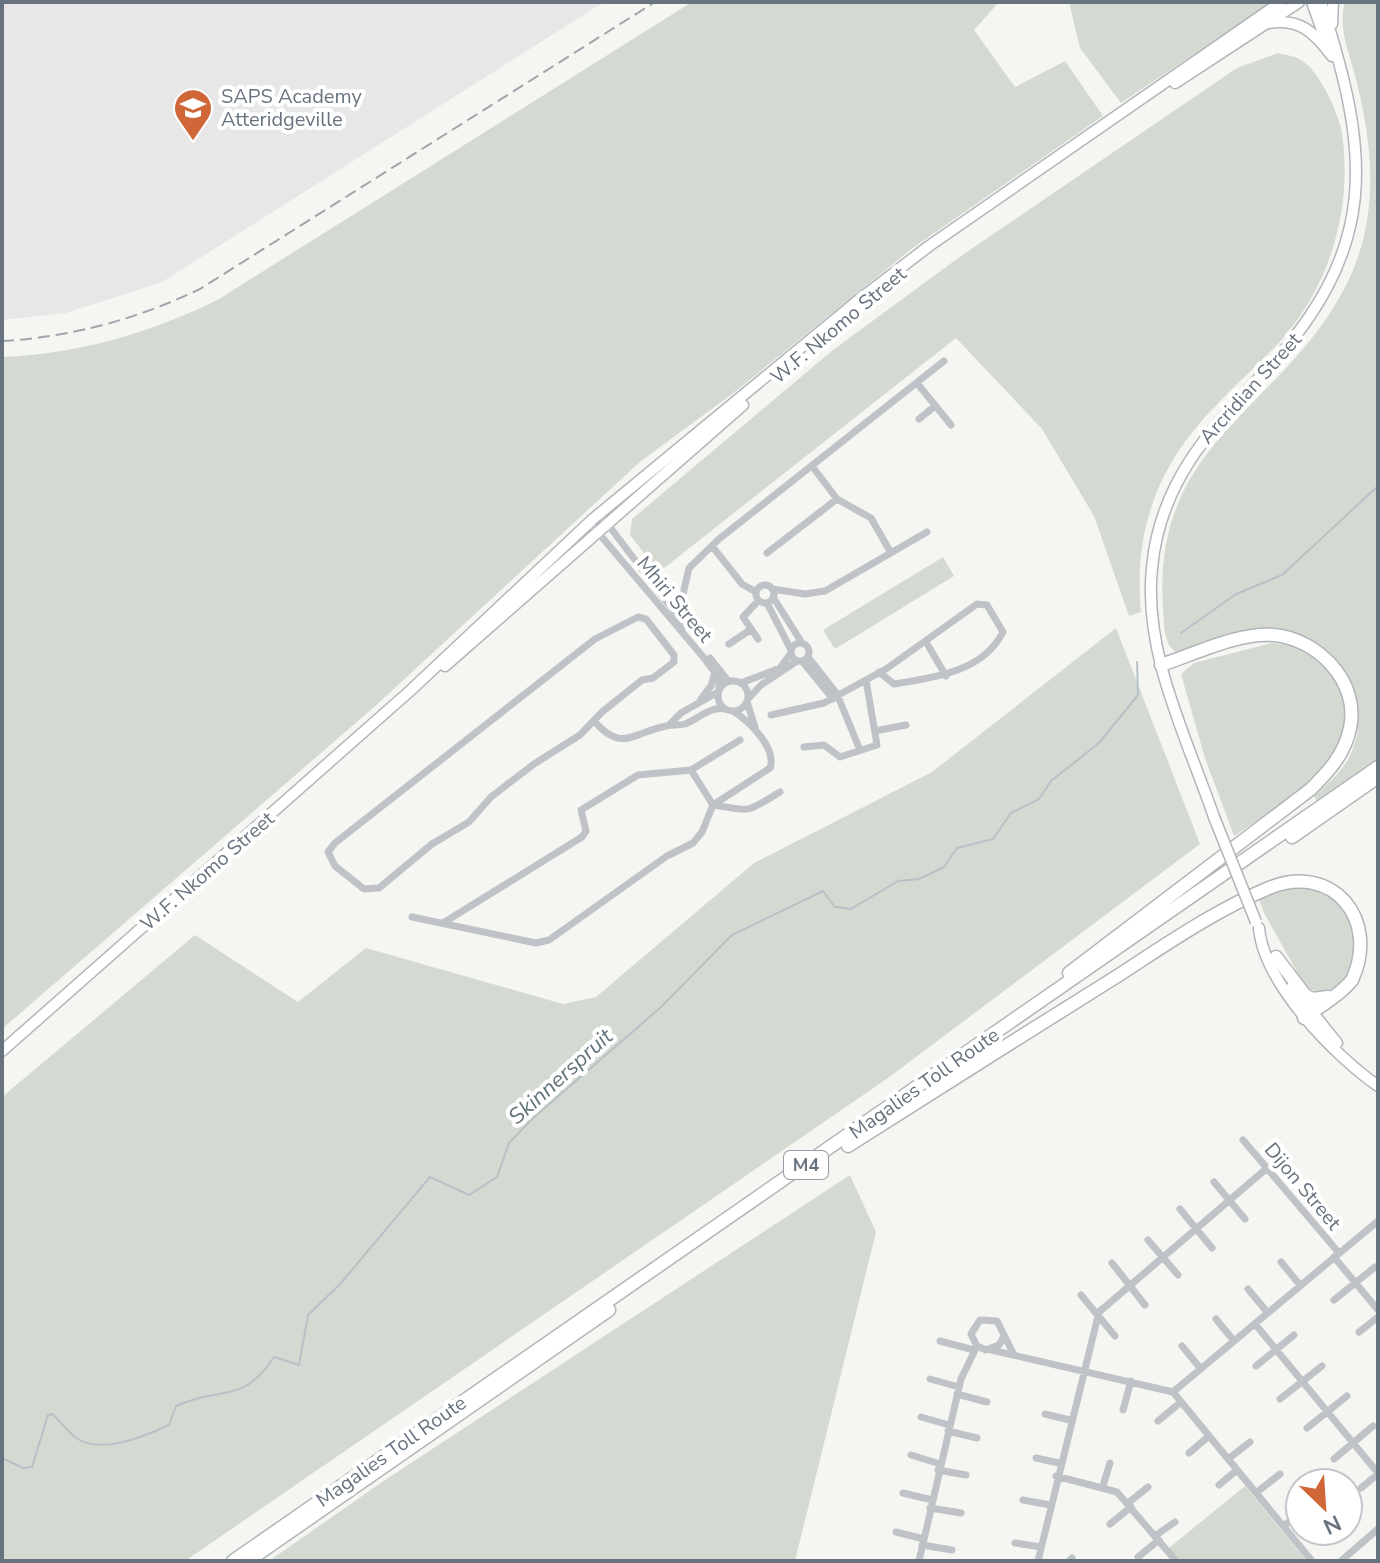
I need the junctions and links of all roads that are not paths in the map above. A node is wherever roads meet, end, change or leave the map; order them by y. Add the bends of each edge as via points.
1 (1281, 2) edge
2 (1299, 2) edge
3 (1312, 2) edge
4 (1321, 2) edge
5 (1333, 2) edge
6 (1266, 24) junction
7 (1335, 55) junction
8 (944, 361) dead end
9 (917, 383) junction
10 (935, 406) junction
11 (919, 419) dead end
12 (951, 425) dead end
13 (812, 466) junction
14 (837, 499) junction
15 (600, 514) junction
16 (590, 523) junction
17 (604, 529) junction
18 (927, 532) dead end
19 (712, 546) junction
20 (767, 553) dead end
21 (891, 553) junction
22 (683, 594) dead end
23 (765, 597) junction
24 (789, 621) junction
25 (779, 627) junction
26 (750, 630) junction
27 (758, 639) dead end
28 (926, 642) junction
29 (802, 643) junction
30 (729, 644) dead end
31 (791, 651) junction
32 (802, 660) junction
33 (1161, 665) junction
34 (715, 672) junction
35 (879, 672) junction
36 (946, 676) junction
37 (866, 680) junction
38 (728, 681) junction
39 (741, 683) junction
40 (411, 690) junction
41 (719, 690) junction
42 (836, 698) junction
43 (747, 701) junction
44 (693, 706) junction
45 (729, 710) junction
46 (771, 715) dead end
47 (594, 721) junction
48 (670, 724) junction
49 (906, 725) dead end
50 (756, 730) junction
51 (875, 731) junction
52 (740, 740) dead end
53 (804, 747) dead end
54 (860, 750) junction
55 (1378, 767) edge
56 (691, 770) junction
57 (1378, 777) edge
58 (780, 792) dead end
59 (713, 805) junction
60 (412, 917) dead end
61 (443, 923) junction
62 (1257, 925) junction
63 (1276, 957) junction
64 (1334, 995) junction
65 (1307, 1015) junction
66 (2, 1051) edge
67 (1378, 1078) edge
68 (1378, 1086) edge
69 (1243, 1140) dead end
70 (843, 1144) junction
71 (1266, 1169) junction
72 (1214, 1182) dead end
73 (1230, 1201) junction
74 (1180, 1209) dead end
75 (1245, 1219) dead end
76 (1378, 1221) edge
77 (1196, 1229) junction
78 (1148, 1240) dead end
79 (1212, 1248) dead end
80 (1336, 1255) junction
81 (1162, 1257) junction
82 (1281, 1262) dead end
83 (1112, 1263) dead end
84 (1375, 1267) dead end
85 (1178, 1275) dead end
86 (1355, 1283) junction
87 (1129, 1284) junction
88 (1300, 1285) junction
89 (1248, 1289) dead end
90 (1081, 1295) dead end
91 (1334, 1300) dead end
92 (1145, 1305) dead end
93 (1378, 1310) edge
94 (1268, 1313) junction
95 (1097, 1314) junction
96 (1378, 1317) edge
97 (1216, 1319) dead end
98 (1255, 1324) junction
99 (1359, 1332) dead end
100 (1294, 1335) dead end
101 (1115, 1336) dead end
102 (1003, 1338) junction
103 (940, 1341) dead end
104 (1234, 1341) junction
105 (1182, 1346) dead end
106 (975, 1348) junction
107 (1276, 1349) junction
108 (991, 1350) junction
109 (1014, 1355) junction
110 (1256, 1366) dead end
111 (1322, 1366) dead end
112 (1083, 1369) junction
113 (1201, 1369) junction
114 (930, 1379) dead end
115 (1131, 1381) junction
116 (1302, 1381) junction
117 (958, 1390) junction
118 (1173, 1392) junction
119 (1347, 1396) dead end
120 (1280, 1399) dead end
121 (987, 1402) dead end
122 (1181, 1402) junction
123 (1123, 1410) dead end
124 (1327, 1412) junction
125 (1045, 1414) dead end
126 (921, 1417) dead end
127 (1070, 1420) junction
128 (1158, 1421) dead end
129 (1373, 1426) dead end
130 (949, 1428) junction
131 (1307, 1428) dead end
132 (1209, 1436) junction
133 (977, 1438) dead end
134 (1250, 1442) dead end
135 (1353, 1443) junction
136 (1189, 1453) dead end
137 (911, 1455) dead end
138 (1036, 1458) dead end
139 (1228, 1459) junction
140 (1334, 1459) dead end
141 (1059, 1463) junction
142 (1110, 1463) dead end
143 (939, 1467) junction
144 (1237, 1470) junction
145 (1280, 1474) dead end
146 (1378, 1474) edge
147 (966, 1475) dead end
148 (1056, 1476) junction
149 (1219, 1485) dead end
150 (1103, 1486) junction
151 (1148, 1487) dead end
152 (903, 1493) dead end
153 (1256, 1493) junction
154 (1023, 1500) dead end
155 (931, 1504) junction
156 (1050, 1505) junction
157 (1130, 1505) junction
158 (961, 1513) dead end
159 (1175, 1522) dead end
160 (1110, 1524) dead end
161 (1284, 1526) edge
162 (1378, 1529) edge
163 (896, 1532) dead end
164 (1157, 1538) junction
165 (923, 1542) junction
166 (1015, 1543) dead end
167 (1041, 1547) junction
168 (952, 1550) dead end
169 (1138, 1557) dead end
170 (233, 1561) edge
171 (248, 1561) edge
172 (919, 1561) edge
173 (1038, 1561) edge
174 (1176, 1561) edge
175 (1341, 1561) edge

1 - 15 main road, W.F. Nkomo Street via 890,275
2 - 6 main road, W.F. Nkomo Street
3 - 7 main road, Arcridian Street
4 - 7 main road, Arcridian Street
5 - 7 main road
6 - 7 main road via 1307,27
6 - 17 main road, W.F. Nkomo Street via 897,275
7 - 33 main road, Arcridian Street via 1354,116 1358,156 1354,221 1346,251 1314,315 1206,434 1169,498 1157,532 1150,600
8 - 9 street
9 - 10 street
9 - 13 street
10 - 11 street
10 - 12 street
13 - 14 street
13 - 19 street
14 - 20 street
14 - 21 street via 867,514
15 - 16 main road, W.F. Nkomo Street
15 - 17 street
16 - 17 street
16 - 40 main road, W.F. Nkomo Street
17 - 34 street, Mhiri Street
17 - 38 street, Mhiri Street
17 - 40 main road, W.F. Nkomo Street
18 - 21 street
19 - 22 street via 689,568
19 - 23 street via 742,584
21 - 23 street via 825,591
23 - 24 street
23 - 25 street
23 - 26 street via 743,617
24 - 25 street
24 - 29 street
25 - 31 street
26 - 27 street
26 - 30 street
28 - 35 street
28 - 36 street
28 - 36 street via 981,603 1001,625 1003,632 995,644
29 - 31 street
29 - 32 street via 809,649
31 - 32 street
31 - 39 street via 780,668
32 - 42 street
32 - 43 street via 761,685
33 - 62 main road, Arcridian Street, bridge
33 - 70 highway via 1256,636 1290,637 1306,644 1333,666 1348,694 1351,727 1337,761 1311,789
34 - 41 street, Mhiri Street
34 - 44 street via 708,693
35 - 36 street via 894,684
35 - 37 street
37 - 42 street
37 - 51 street
38 - 39 street
38 - 41 street
39 - 43 street
40 - 66 main road, W.F. Nkomo Street
41 - 44 street
41 - 45 street via 718,700
42 - 46 street
42 - 54 street
43 - 45 street
43 - 50 street
44 - 48 street
45 - 48 street via 714,709 684,725
45 - 50 street
47 - 47 street via 379,888 364,889 329,857 335,843 595,639 644,617 674,662 642,680
47 - 48 street via 616,740
49 - 51 street
50 - 59 street via 771,756 770,768
51 - 54 street via 877,745
52 - 56 street
53 - 54 street via 827,746 840,757
55 - 70 highway, Magalies Toll Route / M4
56 - 59 street
56 - 61 street via 638,775 615,789 581,810 586,831 582,837
57 - 70 highway, Magalies Toll Route / M4
58 - 59 street via 746,812
59 - 61 street via 693,843 549,940 536,943
60 - 61 street
62 - 63 main road, Arcridian Street
62 - 65 main road, Arcridian Street via 1270,961
63 - 64 highway via 1305,995
63 - 65 main road, Arcridian Street
64 - 65 highway
64 - 70 highway via 1352,980 1362,961 1367,945 1362,917 1346,894 1331,885 1285,882 1177,939
65 - 67 main road, Arcridian Street
65 - 68 main road, Arcridian Street via 1343,1058
69 - 71 street, Dijon Street
70 - 170 highway, Magalies Toll Route / M4
70 - 171 highway, Magalies Toll Route / M4
71 - 73 street
71 - 80 street, Dijon Street
72 - 73 street
73 - 75 street
73 - 77 street
74 - 77 street
76 - 80 street
77 - 79 street
77 - 81 street
78 - 81 street
80 - 86 street, Dijon Street
80 - 88 street
81 - 85 street
81 - 87 street
82 - 88 street
83 - 87 street
84 - 86 street
86 - 91 street
86 - 93 street, Dijon Street
87 - 92 street
87 - 95 street
88 - 94 street
89 - 94 street
90 - 95 street
94 - 98 street
95 - 101 street
95 - 112 street
96 - 99 street
97 - 104 street
98 - 104 street
98 - 107 street
100 - 107 street
102 - 106 street via 997,1321 980,1320 971,1334
102 - 108 street
102 - 109 street
103 - 106 street
104 - 113 street
105 - 113 street
106 - 108 street
106 - 117 street
107 - 110 street
107 - 116 street
108 - 109 street
109 - 112 street
111 - 116 street
112 - 115 street
112 - 127 street
113 - 118 street
114 - 117 street
115 - 118 street
115 - 123 street
116 - 120 street
116 - 124 street
117 - 121 street
117 - 130 street
118 - 122 street
119 - 124 street
122 - 128 street
122 - 132 street
124 - 131 street
124 - 135 street
125 - 127 street
126 - 130 street
127 - 141 street
129 - 135 street
130 - 133 street
130 - 143 street
132 - 136 street
132 - 139 street
134 - 139 street
135 - 140 street
135 - 146 street
137 - 143 street
138 - 141 street
139 - 144 street
141 - 148 street
142 - 150 street
143 - 147 street
143 - 155 street
144 - 149 street
144 - 153 street
145 - 153 street
148 - 150 street
148 - 156 street
150 - 157 street
151 - 157 street
152 - 155 street
153 - 161 street
154 - 156 street
155 - 158 street
155 - 165 street
156 - 167 street
157 - 160 street
157 - 164 street
159 - 164 street
162 - 175 street
163 - 165 street
164 - 169 street
164 - 174 street
165 - 168 street
165 - 172 street
166 - 167 street
167 - 173 street

